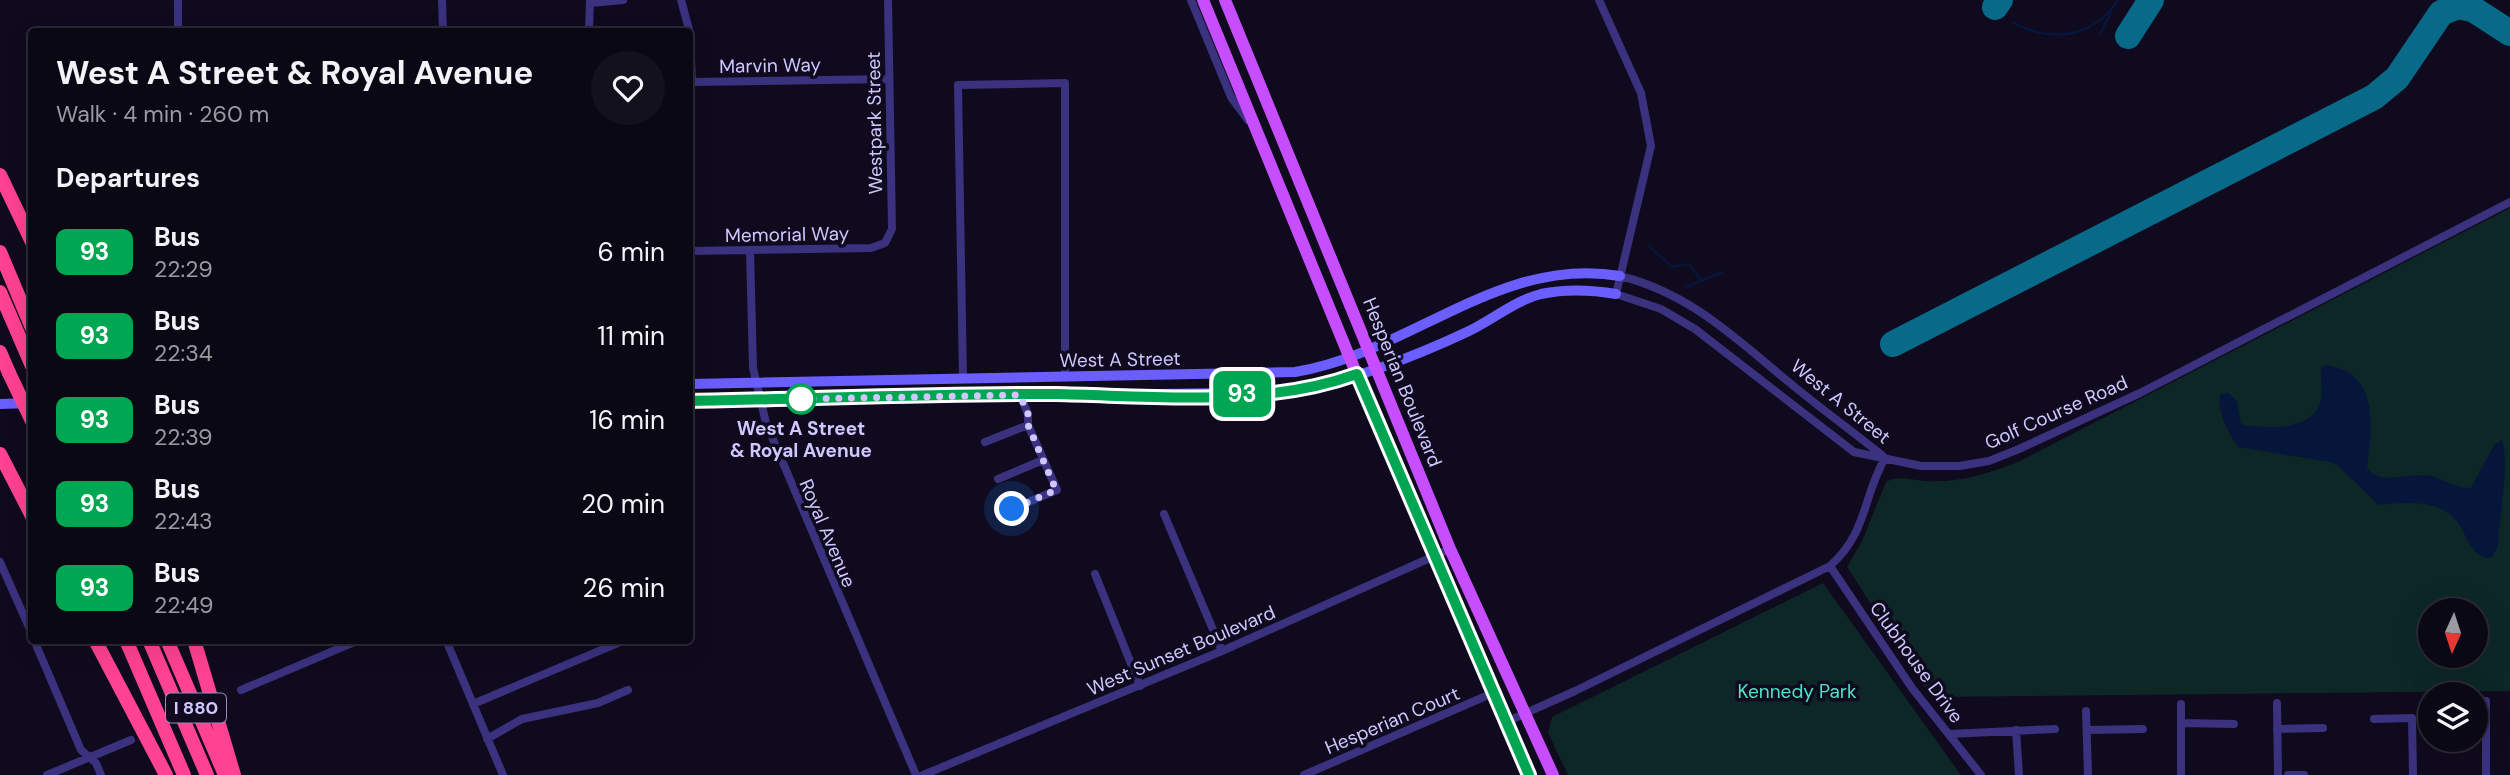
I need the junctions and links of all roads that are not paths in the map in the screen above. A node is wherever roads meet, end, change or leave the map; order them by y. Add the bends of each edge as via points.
1 (178, 0) edge
2 (442, 0) edge
3 (623, 0) edge
4 (681, 0) edge
5 (888, 0) edge
6 (1191, 0) edge
7 (1203, 0) edge
8 (1225, 0) edge
9 (1599, 0) edge
10 (590, 2) edge
11 (178, 28) edge
12 (443, 28) edge
13 (589, 28) edge
14 (689, 28) edge
15 (889, 79) junction
16 (693, 82) edge
17 (1255, 128) junction
18 (0, 176) edge
19 (2510, 202) edge
20 (28, 234) edge
21 (885, 243) joint
22 (750, 250) junction
23 (693, 251) edge
24 (1, 257) edge
25 (1620, 276) junction
26 (0, 292) edge
27 (1616, 294) junction
28 (28, 319) edge
29 (1368, 349) junction
30 (0, 352) edge
31 (1349, 356) junction
32 (28, 357) edge
33 (1375, 369) junction
34 (1357, 374) junction
35 (1184, 375) junction
36 (1065, 377) junction
37 (963, 379) junction
38 (757, 383) junction
39 (693, 384) edge
40 (1056, 394) junction
41 (1020, 395) junction
42 (1165, 396) junction
43 (761, 400) junction
44 (693, 401) edge
45 (28, 403) edge
46 (0, 404) edge
47 (28, 413) edge
48 (1028, 425) junction
49 (985, 442) dead end
50 (0, 454) edge
51 (1885, 458) junction
52 (1043, 460) junction
53 (998, 479) dead end
54 (28, 508) edge
55 (1012, 509) dead end
56 (1164, 514) dead end
57 (1450, 549) junction
58 (1434, 556) junction
59 (0, 562) edge
60 (1830, 566) junction
61 (1095, 574) dead end
62 (28, 625) edge
63 (36, 644) edge
64 (97, 644) edge
65 (128, 644) edge
66 (151, 644) edge
67 (169, 644) edge
68 (195, 644) edge
69 (350, 644) edge
70 (448, 644) edge
71 (616, 644) edge
72 (1222, 651) junction
73 (1140, 686) junction
74 (241, 690) dead end
75 (628, 690) dead end
76 (1493, 693) junction
77 (2277, 703) dead end
78 (2181, 704) dead end
79 (473, 705) junction
80 (2086, 711) dead end
81 (1525, 715) junction
82 (2374, 719) dead end
83 (1506, 722) junction
84 (2181, 723) junction
85 (2234, 724) dead end
86 (2323, 728) dead end
87 (2055, 729) dead end
88 (2143, 729) dead end
89 (2016, 730) junction
90 (2087, 730) junction
91 (2277, 730) junction
92 (1949, 734) junction
93 (487, 739) junction
94 (131, 740) dead end
95 (2486, 752) edge
96 (88, 758) junction
97 (47, 775) edge
98 (101, 775) edge
99 (166, 775) edge
100 (184, 775) edge
101 (207, 775) edge
102 (225, 775) edge
103 (234, 775) edge
104 (503, 775) edge
105 (916, 775) edge
106 (923, 775) edge
107 (1304, 775) edge
108 (1529, 775) edge
109 (1553, 775) edge
110 (1981, 775) edge
111 (2019, 775) edge
112 (2088, 775) edge
113 (2181, 775) edge
114 (2278, 775) edge
115 (2288, 775) edge
116 (2304, 775) edge
117 (2413, 775) edge
118 (2486, 775) edge

1 - 11 street
2 - 12 street
3 - 10 street
4 - 14 street, Marvin Way
5 - 15 street, Westpark Street
6 - 17 street, Hesperian Boulevard via 1231,97
7 - 17 main road, Hesperian Boulevard
8 - 29 main road, Hesperian Boulevard
9 - 25 street via 1641,93 1651,146
10 - 13 street
15 - 16 street, Marvin Way
15 - 21 street, Westpark Street via 892,229
17 - 31 main road, Hesperian Boulevard
18 - 20 highway
19 - 51 street, Golf Course Road via 2140,393 2035,442 1959,466 1921,466
21 - 22 street, Memorial Way via 872,248
22 - 23 street, Memorial Way
22 - 38 street, Royal Avenue
24 - 28 highway
25 - 27 street
25 - 29 main road, West A Street via 1572,272 1527,279
25 - 51 street, West A Street via 1664,289 1704,312
26 - 32 highway
27 - 33 main road, West A Street via 1537,295 1467,331
27 - 51 street, West A Street via 1678,318 1854,452
29 - 31 main road, West A Street
29 - 33 main road, Hesperian Boulevard
30 - 47 highway, bridge
31 - 34 main road, Hesperian Boulevard
31 - 35 main road, West A Street via 1295,372
33 - 34 main road, West A Street
33 - 57 main road, Hesperian Boulevard
34 - 42 main road, West A Street via 1296,392
34 - 58 main road, Hesperian Boulevard
35 - 36 main road, West A Street
35 - 42 main road
36 - 37 main road, West A Street
36 - 37 street via 1065,83 958,85
36 - 40 main road
37 - 38 main road, West A Street
38 - 39 main road, West A Street
38 - 43 street, Royal Avenue
40 - 41 main road, West A Street
40 - 42 main road, West A Street
41 - 43 main road, West A Street
41 - 48 street
43 - 44 main road, West A Street
43 - 105 street, Royal Avenue via 766,423
45 - 46 main road
48 - 49 street
48 - 52 street
50 - 54 highway
51 - 60 street via 1856,536
52 - 53 street
52 - 55 street via 1056,490
56 - 72 street
57 - 58 street, West Sunset Boulevard
57 - 81 main road, Hesperian Boulevard
58 - 72 street, West Sunset Boulevard
58 - 76 main road, Hesperian Boulevard
59 - 62 street
60 - 81 street
60 - 92 street, Clubhouse Drive via 1912,688
61 - 73 street
63 - 96 street
64 - 99 highway
65 - 100 highway, I 880
66 - 101 highway, I 880
67 - 102 highway, I 880
68 - 103 highway
69 - 74 street
70 - 79 street
71 - 79 street
72 - 73 street, West Sunset Boulevard
73 - 106 street, West Sunset Boulevard
75 - 93 street via 598,703 522,719
76 - 83 main road, Hesperian Boulevard
76 - 107 street, Hesperian Court
77 - 91 street
78 - 84 street
79 - 93 street
80 - 90 street
81 - 83 street
81 - 109 main road, Hesperian Boulevard
82 - 117 street via 2412,718
83 - 108 main road, Hesperian Boulevard
84 - 85 street
84 - 113 street
86 - 91 street
87 - 89 street
88 - 90 street
89 - 92 street
89 - 111 street
90 - 112 street
91 - 114 street
92 - 110 street, Clubhouse Drive
93 - 104 street
94 - 96 street
95 - 118 street
96 - 97 street
96 - 98 street
115 - 116 street

